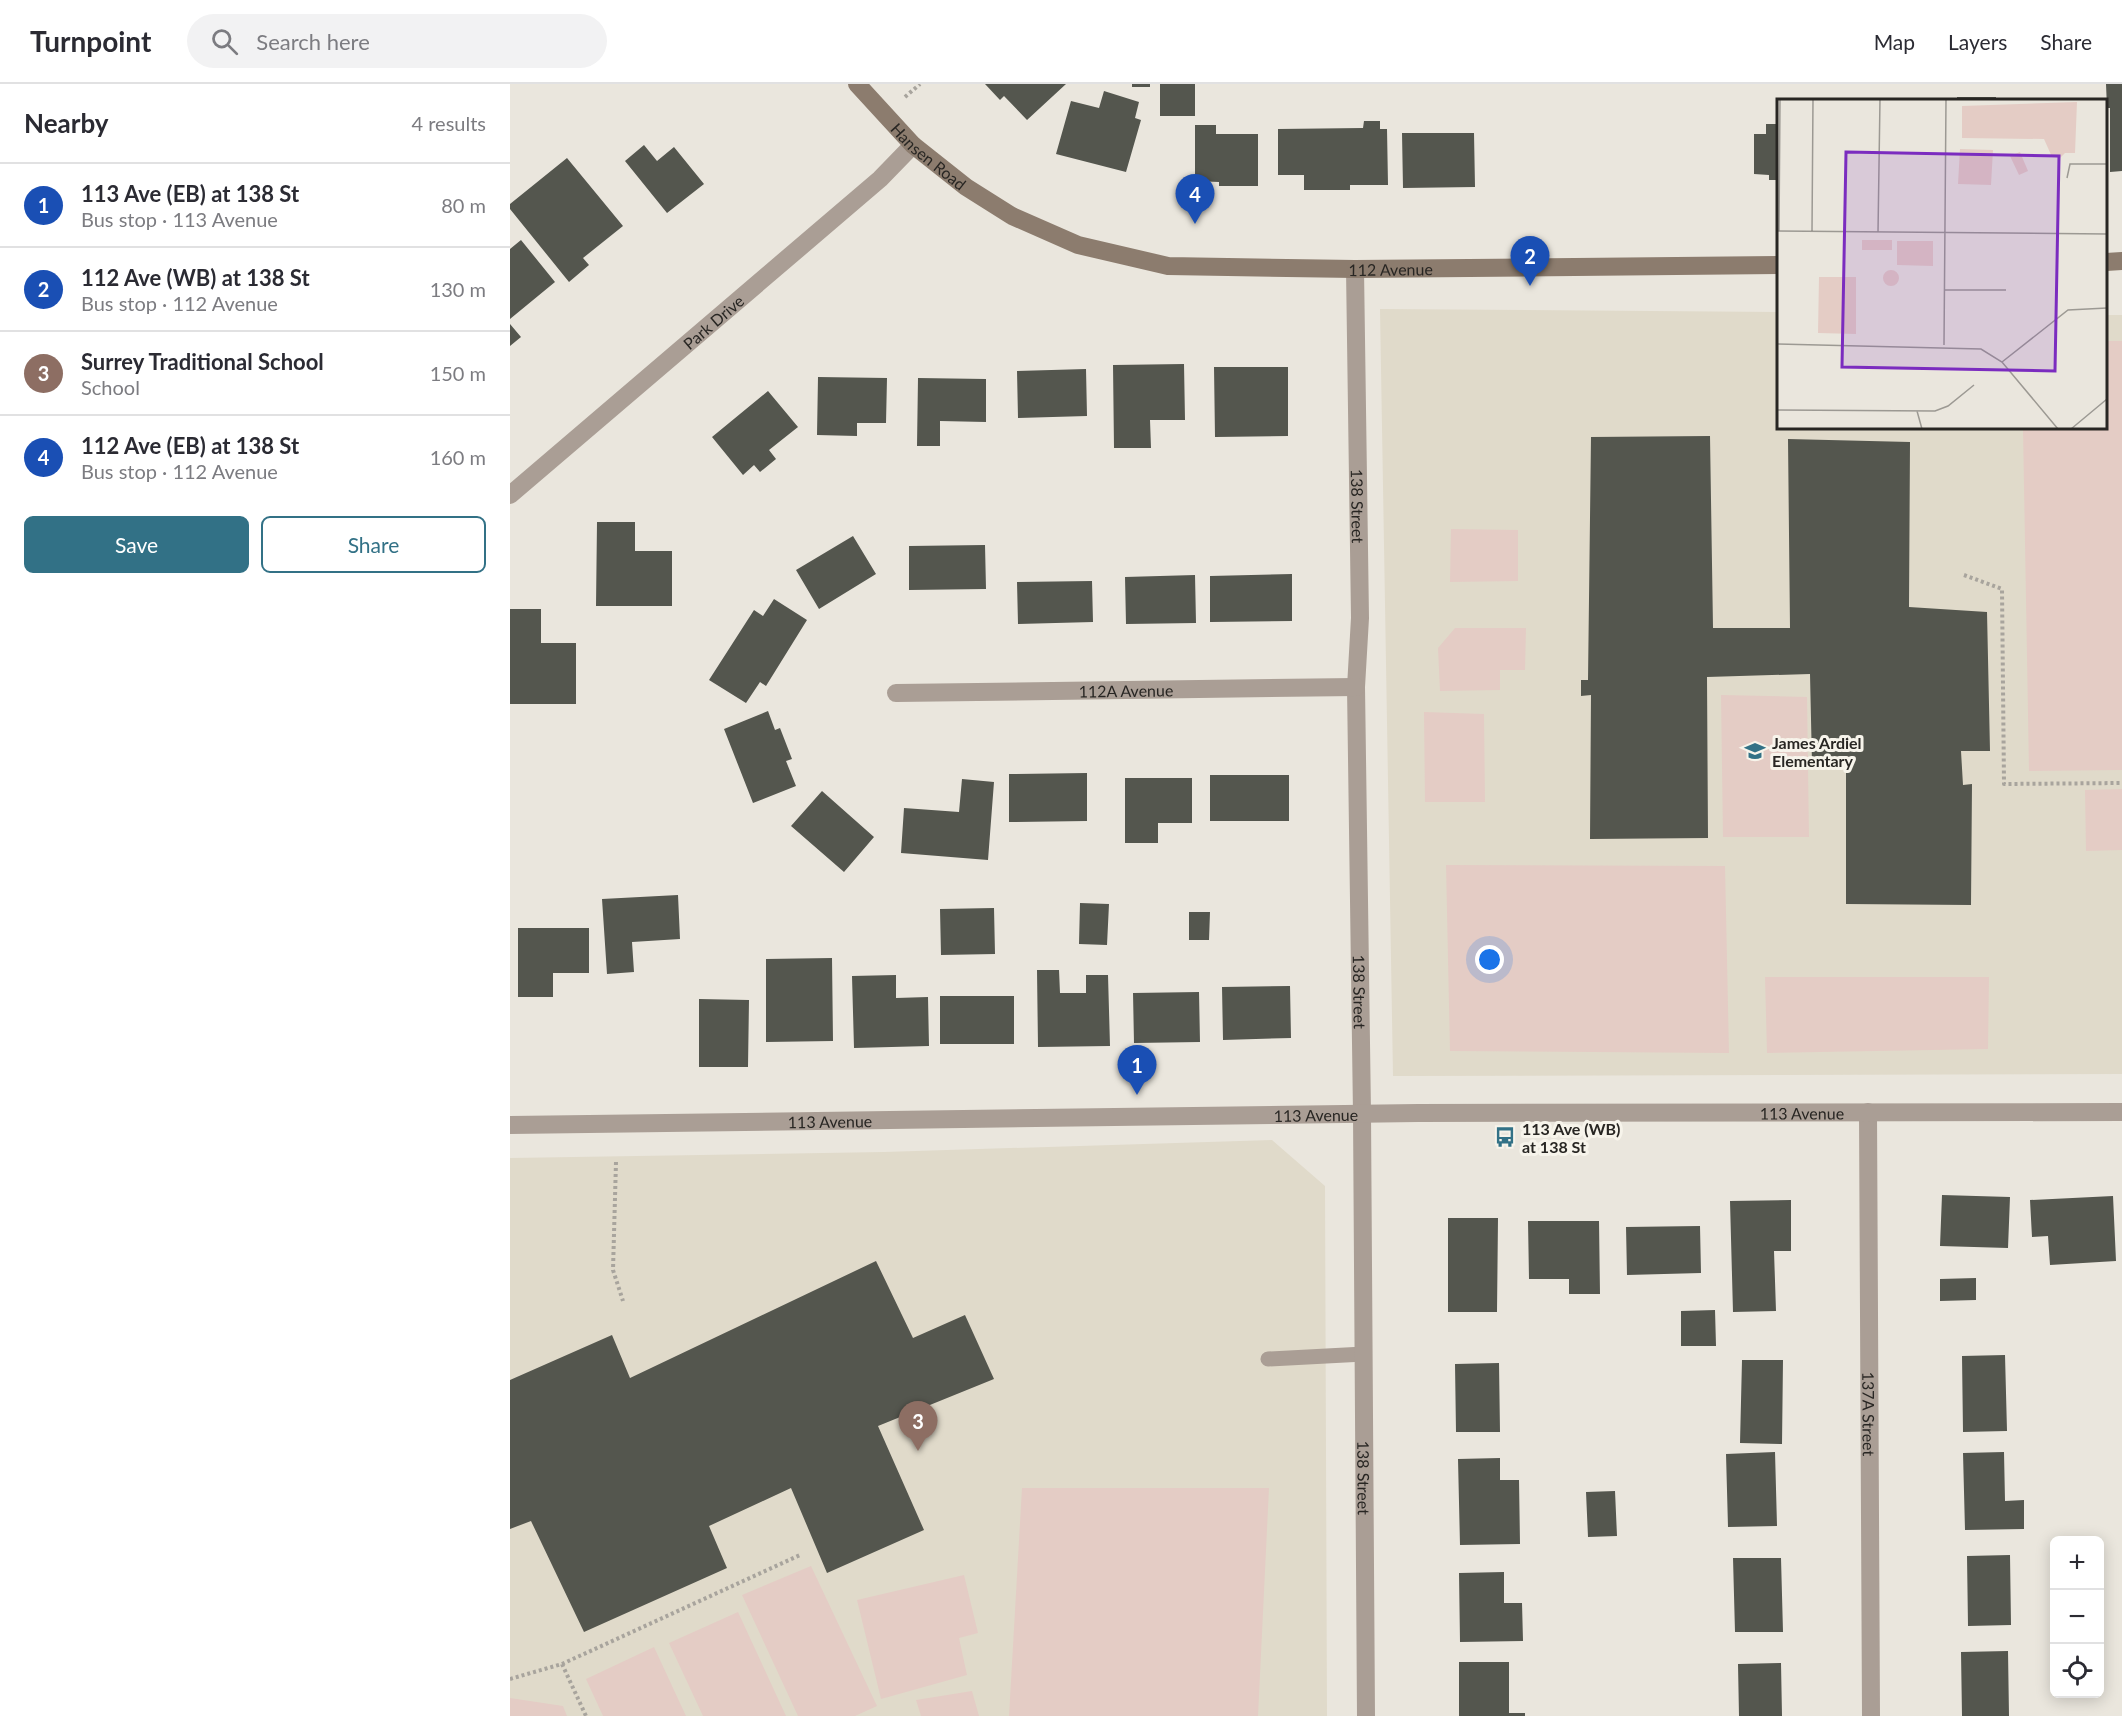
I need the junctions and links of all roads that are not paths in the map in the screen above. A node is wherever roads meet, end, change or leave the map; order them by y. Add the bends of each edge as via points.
1 (858, 84) edge
2 (913, 145) junction
3 (1012, 216) joint
4 (2122, 261) edge
5 (2107, 262) edge
6 (1777, 265) edge
7 (1355, 269) junction
8 (510, 495) edge
9 (1356, 687) junction
10 (896, 693) dead end
11 (1868, 1112) junction
12 (2122, 1112) edge
13 (1362, 1114) junction
14 (510, 1125) edge
15 (1364, 1354) junction
16 (1268, 1359) dead end
17 (1366, 1716) edge
18 (1871, 1716) edge

1 - 2 main road, Hansen Road
2 - 3 main road, Hansen Road via 966,187
2 - 8 street, Park Drive via 880,179
3 - 7 main road, 112 Avenue via 1078,245 1168,266
4 - 5 main road
6 - 7 main road, 112 Avenue
7 - 9 street, 138 Street via 1360,618
9 - 10 street, 112A Avenue
9 - 13 street, 138 Street
11 - 12 street, 113 Avenue
11 - 13 street, 113 Avenue
11 - 18 street, 137A Street
13 - 14 street, 113 Avenue
13 - 15 street, 138 Street
15 - 16 lane
15 - 17 street, 138 Street

